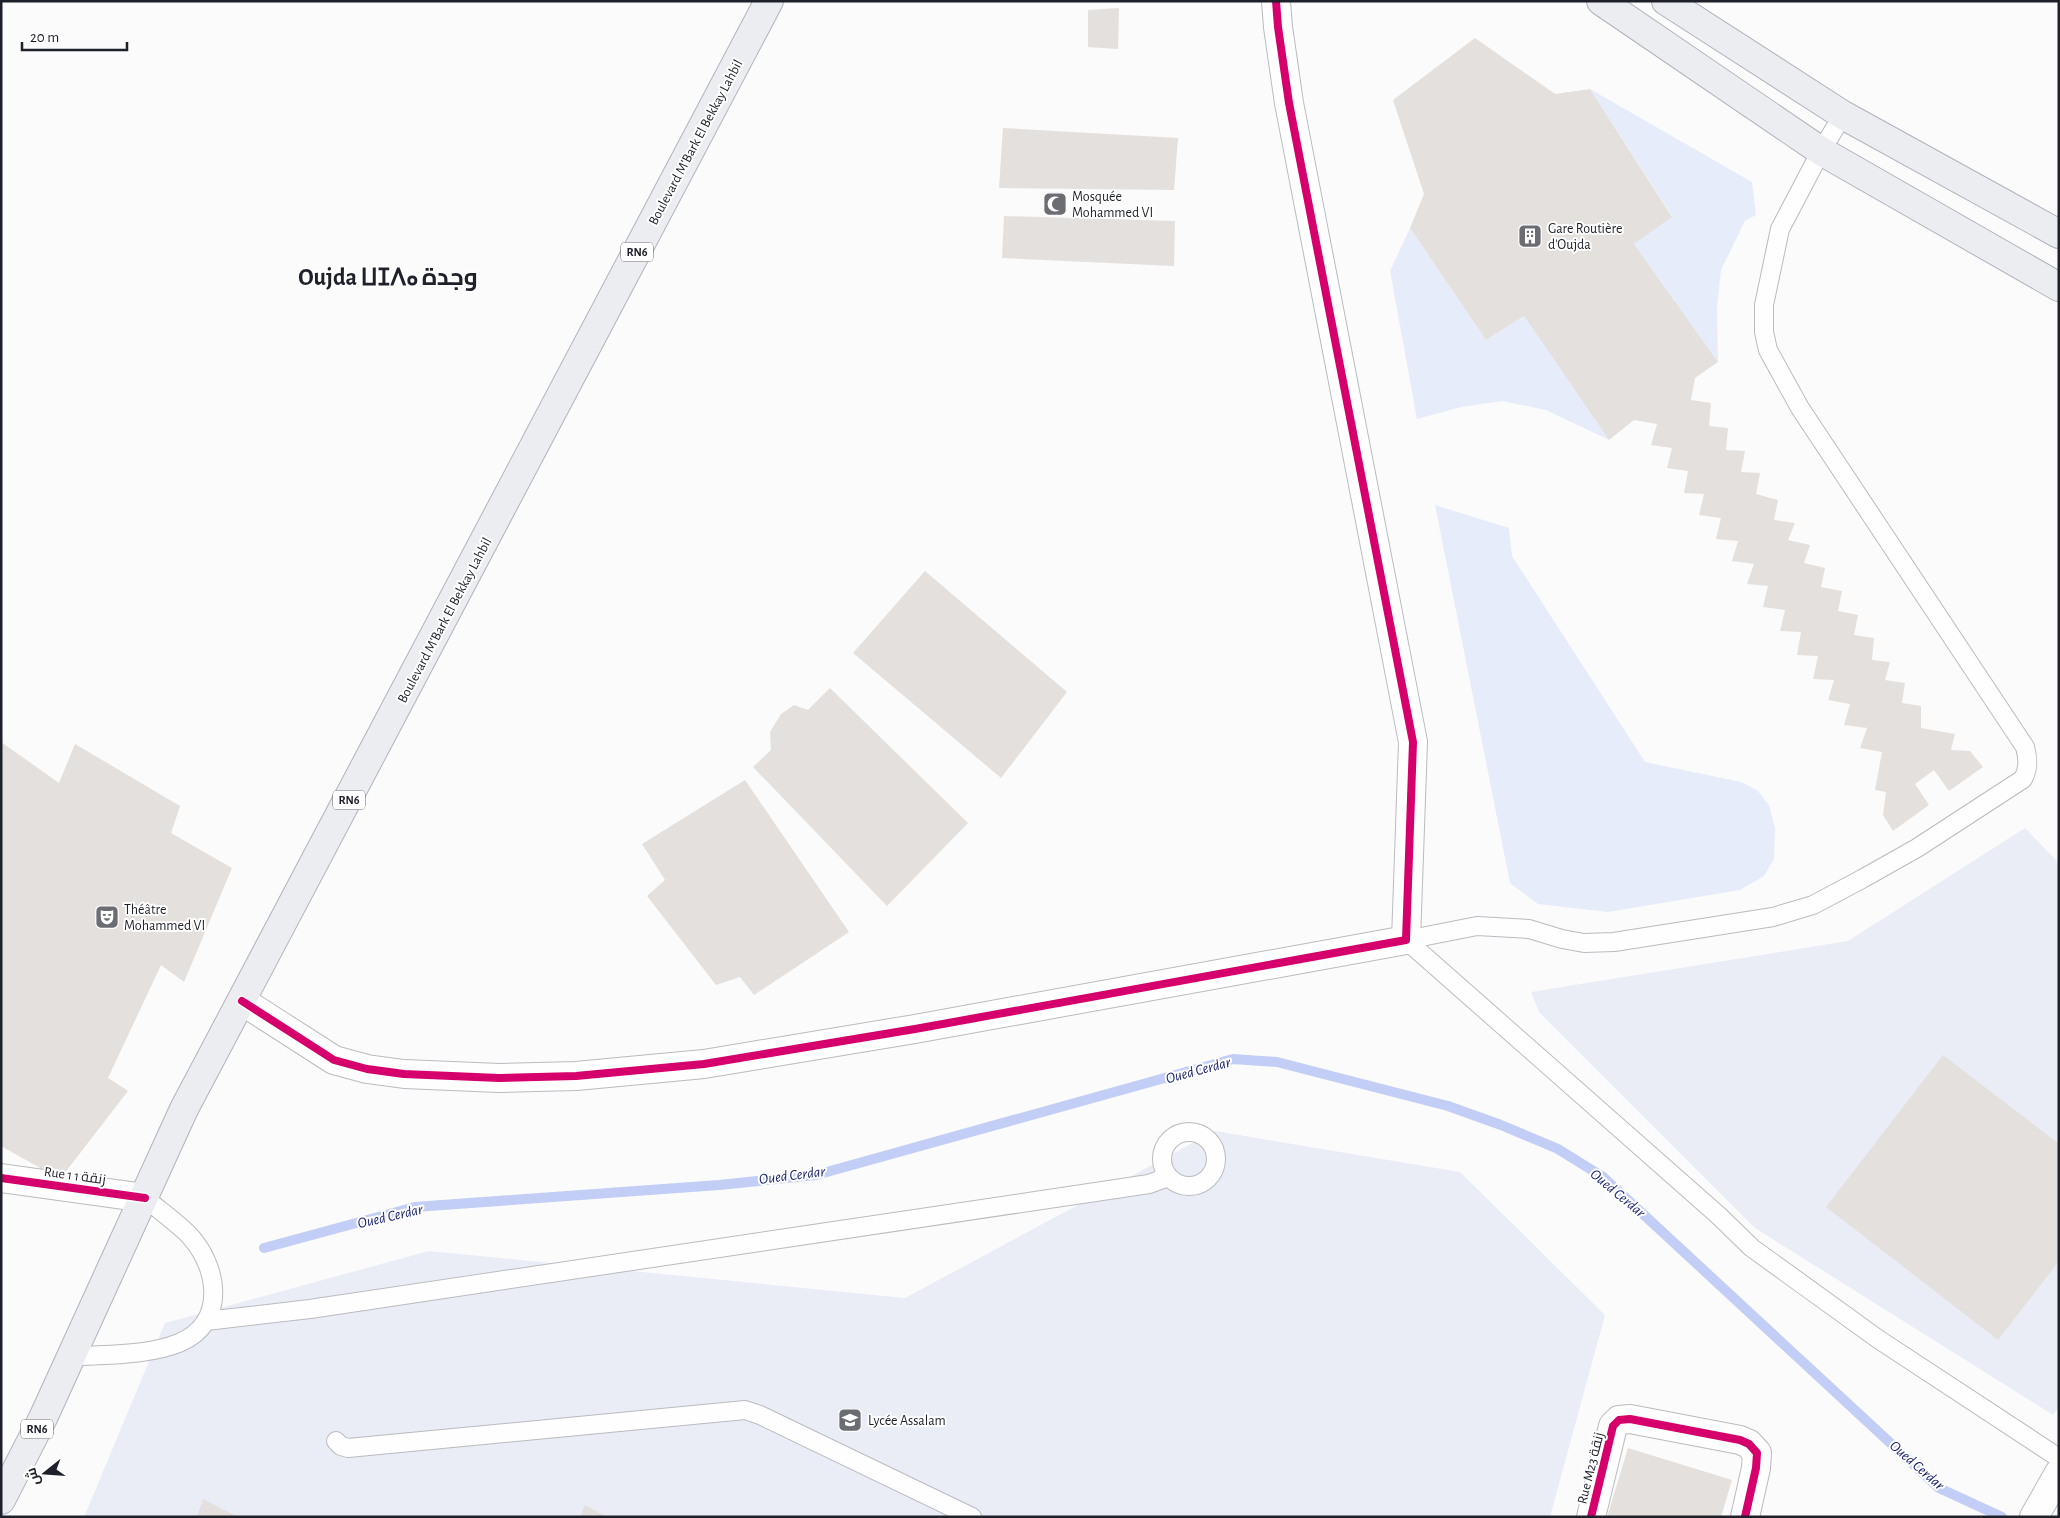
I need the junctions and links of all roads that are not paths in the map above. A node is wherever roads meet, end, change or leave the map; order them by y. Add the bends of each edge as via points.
1 (769, 1) edge
2 (1276, 1) edge
3 (1602, 1) edge
4 (1666, 1) edge
5 (1843, 115) junction
6 (1821, 151) junction
7 (2059, 234) edge
8 (2059, 287) edge
9 (1406, 940) junction
10 (242, 1001) junction
11 (1168, 1177) dead end
12 (1, 1178) edge
13 (145, 1198) junction
14 (206, 1321) junction
15 (70, 1357) junction
16 (336, 1441) dead end
17 (2059, 1458) edge
18 (2053, 1482) edge
19 (1, 1500) edge
20 (972, 1517) edge
21 (1591, 1517) edge
22 (1746, 1517) edge
23 (2034, 1517) edge

1 - 10 main road, Boulevard M'Bark El Bekkay Lahbil / RN6
2 - 9 street via 1289,103 1413,742
3 - 6 main road
4 - 5 main road
5 - 6 lane
5 - 7 main road
6 - 8 main road
6 - 9 lane via 1780,228 1764,305 1768,350 1800,408 2025,747 2028,766 2023,779 1917,848 1870,874 1813,905 1773,917 1614,942 1584,943 1529,929 1477,926
9 - 10 street via 915,1030 704,1064 576,1076 499,1078 367,1069 334,1060
9 - 17 lane via 1752,1248 1878,1339
10 - 13 main road, Boulevard M'Bark El Bekkay Lahbil / RN6 via 184,1109
11 - 14 lane via 1149,1184 282,1313
12 - 13 street, Rue 1 زنقة 1
13 - 14 lane via 187,1233 206,1260 214,1284 211,1311
13 - 15 main road, Boulevard M'Bark El Bekkay Lahbil / RN6
14 - 15 lane via 200,1330 180,1342 157,1349
15 - 19 main road, RN6
16 - 20 lane via 348,1448 745,1410
18 - 23 street
21 - 22 street, Rue M23 زنقة via 1613,1426 1619,1420 1641,1420 1749,1444 1757,1453

